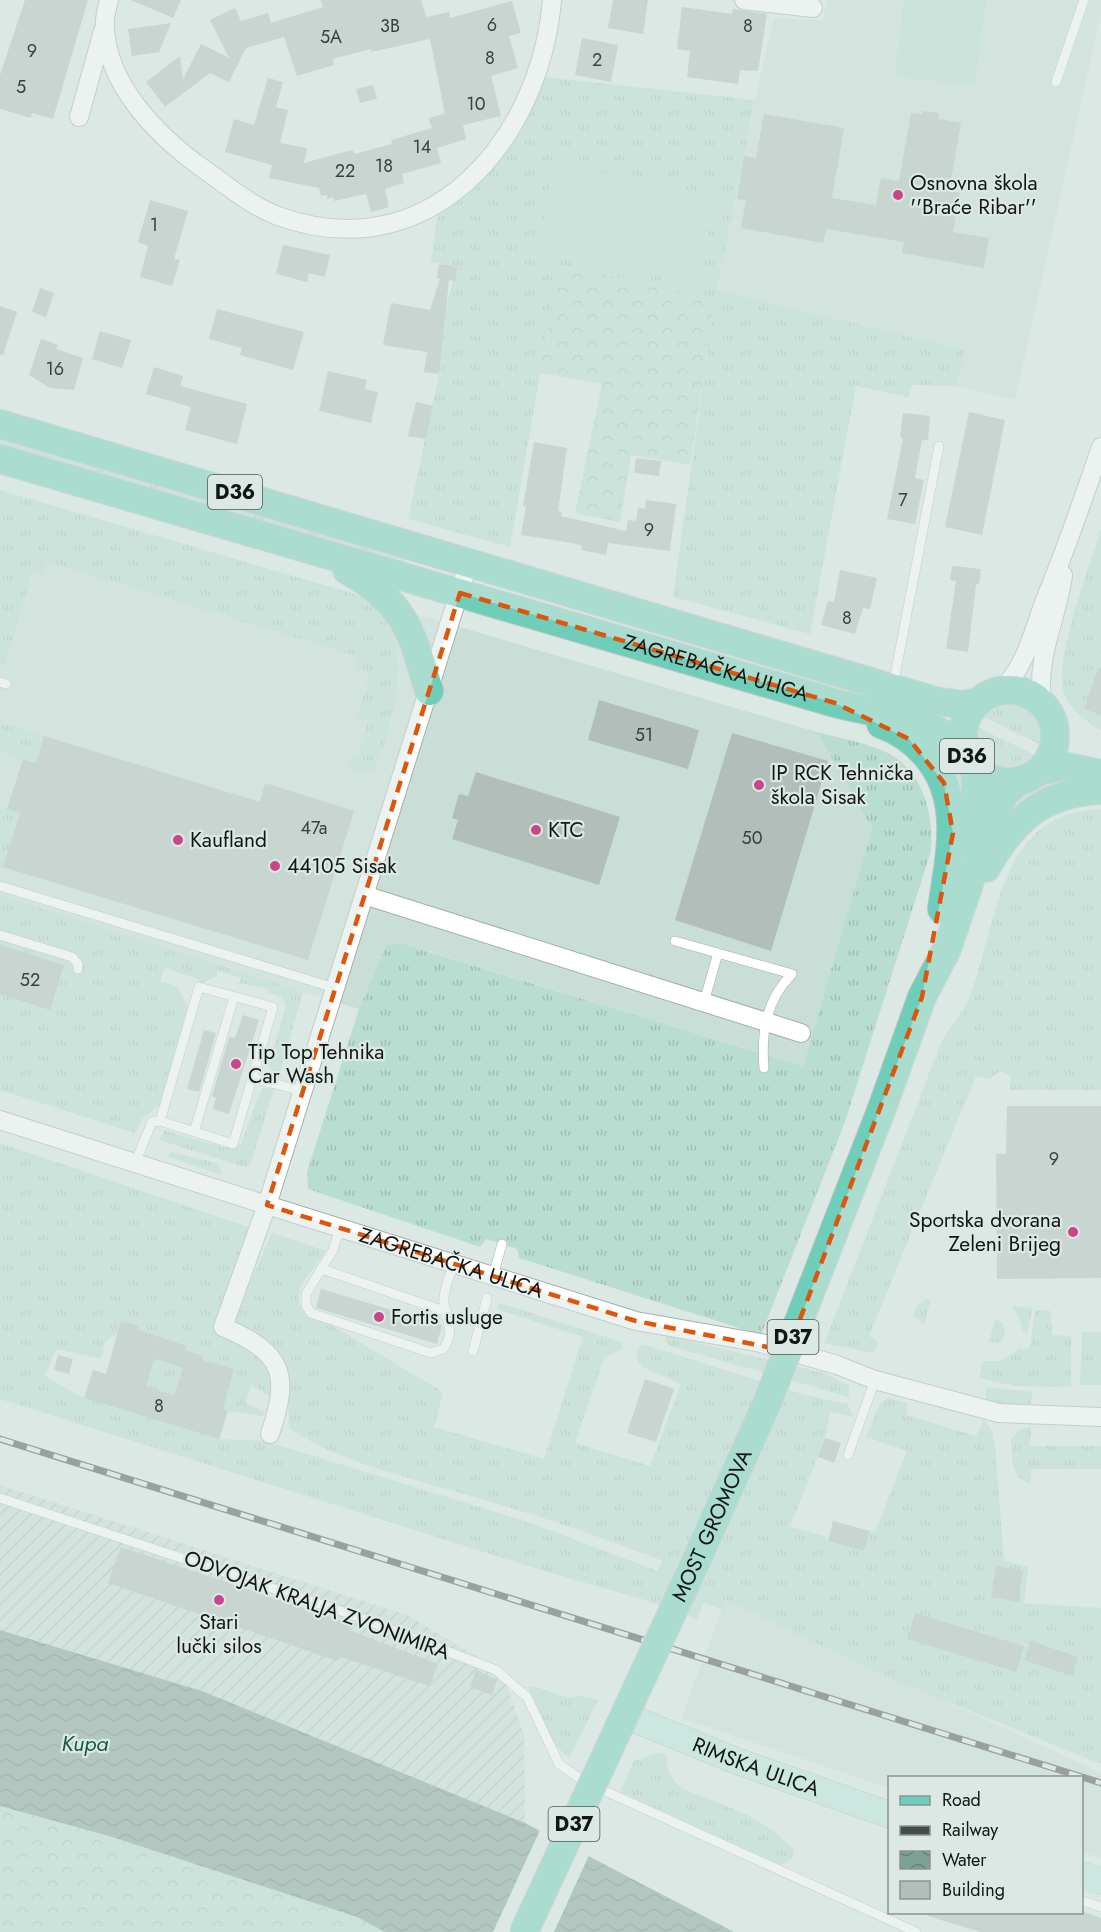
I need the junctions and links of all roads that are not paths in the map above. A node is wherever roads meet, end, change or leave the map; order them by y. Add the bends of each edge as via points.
1 (109, 0) edge
2 (552, 0) edge
3 (744, 0) edge
4 (1084, 0) edge
5 (813, 8) dead end
6 (105, 26) junction
7 (1056, 82) dead end
8 (79, 117) dead end
9 (0, 423) edge
10 (939, 446) dead end
11 (1101, 447) edge
12 (0, 459) edge
13 (1067, 549) junction
14 (324, 553) junction
15 (469, 561) junction
16 (459, 593) junction
17 (892, 689) junction
18 (429, 691) junction
19 (989, 696) junction
20 (835, 703) junction
21 (1043, 703) junction
22 (1056, 730) junction
23 (1101, 755) edge
24 (970, 760) junction
25 (1101, 774) edge
26 (1029, 776) junction
27 (1101, 790) edge
28 (0, 886) edge
29 (364, 896) junction
30 (953, 904) junction
31 (0, 935) edge
32 (675, 941) dead end
33 (718, 953) junction
34 (78, 969) dead end
35 (335, 988) junction
36 (234, 997) junction
37 (704, 1002) junction
38 (766, 1022) junction
39 (801, 1033) dead end
40 (764, 1068) dead end
41 (252, 1078) junction
42 (303, 1091) junction
43 (0, 1120) edge
44 (160, 1121) junction
45 (194, 1131) junction
46 (135, 1163) junction
47 (267, 1205) junction
48 (340, 1228) junction
49 (502, 1245) dead end
50 (454, 1264) junction
51 (322, 1269) junction
52 (493, 1276) junction
53 (486, 1298) dead end
54 (447, 1312) junction
55 (473, 1351) dead end
56 (875, 1380) junction
57 (1101, 1417) edge
58 (270, 1434) dead end
59 (848, 1455) dead end
60 (0, 1498) edge
61 (624, 1715) junction
62 (888, 1814) edge
63 (1083, 1875) edge
64 (1101, 1881) edge
65 (1083, 1901) edge
66 (1101, 1907) edge
67 (888, 1913) edge
68 (894, 1916) edge
69 (524, 1932) edge
70 (916, 1932) edge

1 - 6 street
2 - 6 street via 550,26 529,89 505,138 490,158 456,191 415,218 368,228 337,228 278,216 257,207 186,156 133,101 113,63
3 - 5 street
4 - 7 lane
6 - 8 street
9 - 15 main road, ZAGREBAČKA ULICA / D36
10 - 17 lane
11 - 13 street
12 - 14 main road, ZAGREBAČKA ULICA / D36
13 - 19 street via 1015,674
13 - 21 street via 1043,661
14 - 16 main road, ZAGREBAČKA ULICA / D36
14 - 18 main road via 337,565 368,581 398,609 411,634
15 - 16 street
15 - 17 main road, ZAGREBAČKA ULICA / D36
16 - 18 street
16 - 20 main road, ZAGREBAČKA ULICA / D36
17 - 19 main road, ZAGREBAČKA ULICA / D36 via 950,704
18 - 29 street
19 - 21 main road, D36 via 1023,691
19 - 24 main road, D36 via 963,726 962,740
20 - 24 main road, ZAGREBAČKA ULICA / D36 via 951,736
20 - 30 main road via 909,739 937,768 950,799
21 - 22 main road
22 - 23 main road via 1068,742
22 - 26 main road via 1050,759
24 - 26 main road, D36 via 994,780
24 - 30 main road via 977,782 974,813
25 - 26 main road, D36 via 1063,766
26 - 30 main road via 1004,794 998,804
27 - 30 main road via 1065,794 1024,817
28 - 35 lane
29 - 35 street
29 - 37 street
30 - 61 main road, MOST GROMOVA / D37, bridge via 926,961 922,997 881,1111 767,1403
31 - 34 lane via 72,957 77,960
32 - 33 lane
33 - 37 lane
33 - 38 lane via 792,974 774,996
35 - 42 street
36 - 41 lane via 273,1007
36 - 44 lane via 200,987
36 - 45 lane
37 - 38 street
38 - 39 street
38 - 40 lane via 762,1034
41 - 42 lane
41 - 45 lane via 233,1144
42 - 47 street
43 - 46 street, ZAGREBAČKA ULICA
44 - 45 lane
44 - 46 lane via 152,1122
46 - 47 street, ZAGREBAČKA ULICA
47 - 48 street, ZAGREBAČKA ULICA
47 - 58 street via 223,1327 262,1347 277,1365 280,1403
48 - 50 street, ZAGREBAČKA ULICA
48 - 51 lane
49 - 52 lane
50 - 52 street, ZAGREBAČKA ULICA
50 - 54 lane via 444,1296
51 - 54 lane
51 - 54 lane via 306,1294 311,1313 431,1353 446,1345 450,1328
52 - 56 street, ZAGREBAČKA ULICA via 636,1321 760,1343
53 - 55 lane
56 - 57 street, ZAGREBAČKA ULICA via 1009,1416
56 - 59 lane
60 - 67 lane, ODVOJAK KRALJA ZVONIMIRA via 353,1615 496,1670 527,1697 559,1764 583,1781
61 - 62 main road, RIMSKA ULICA via 801,1786
61 - 69 main road, MOST GROMOVA / D37, bridge
63 - 64 main road
65 - 66 lane
68 - 70 lane, ODVOJAK KRALJA ZVONIMIRA

